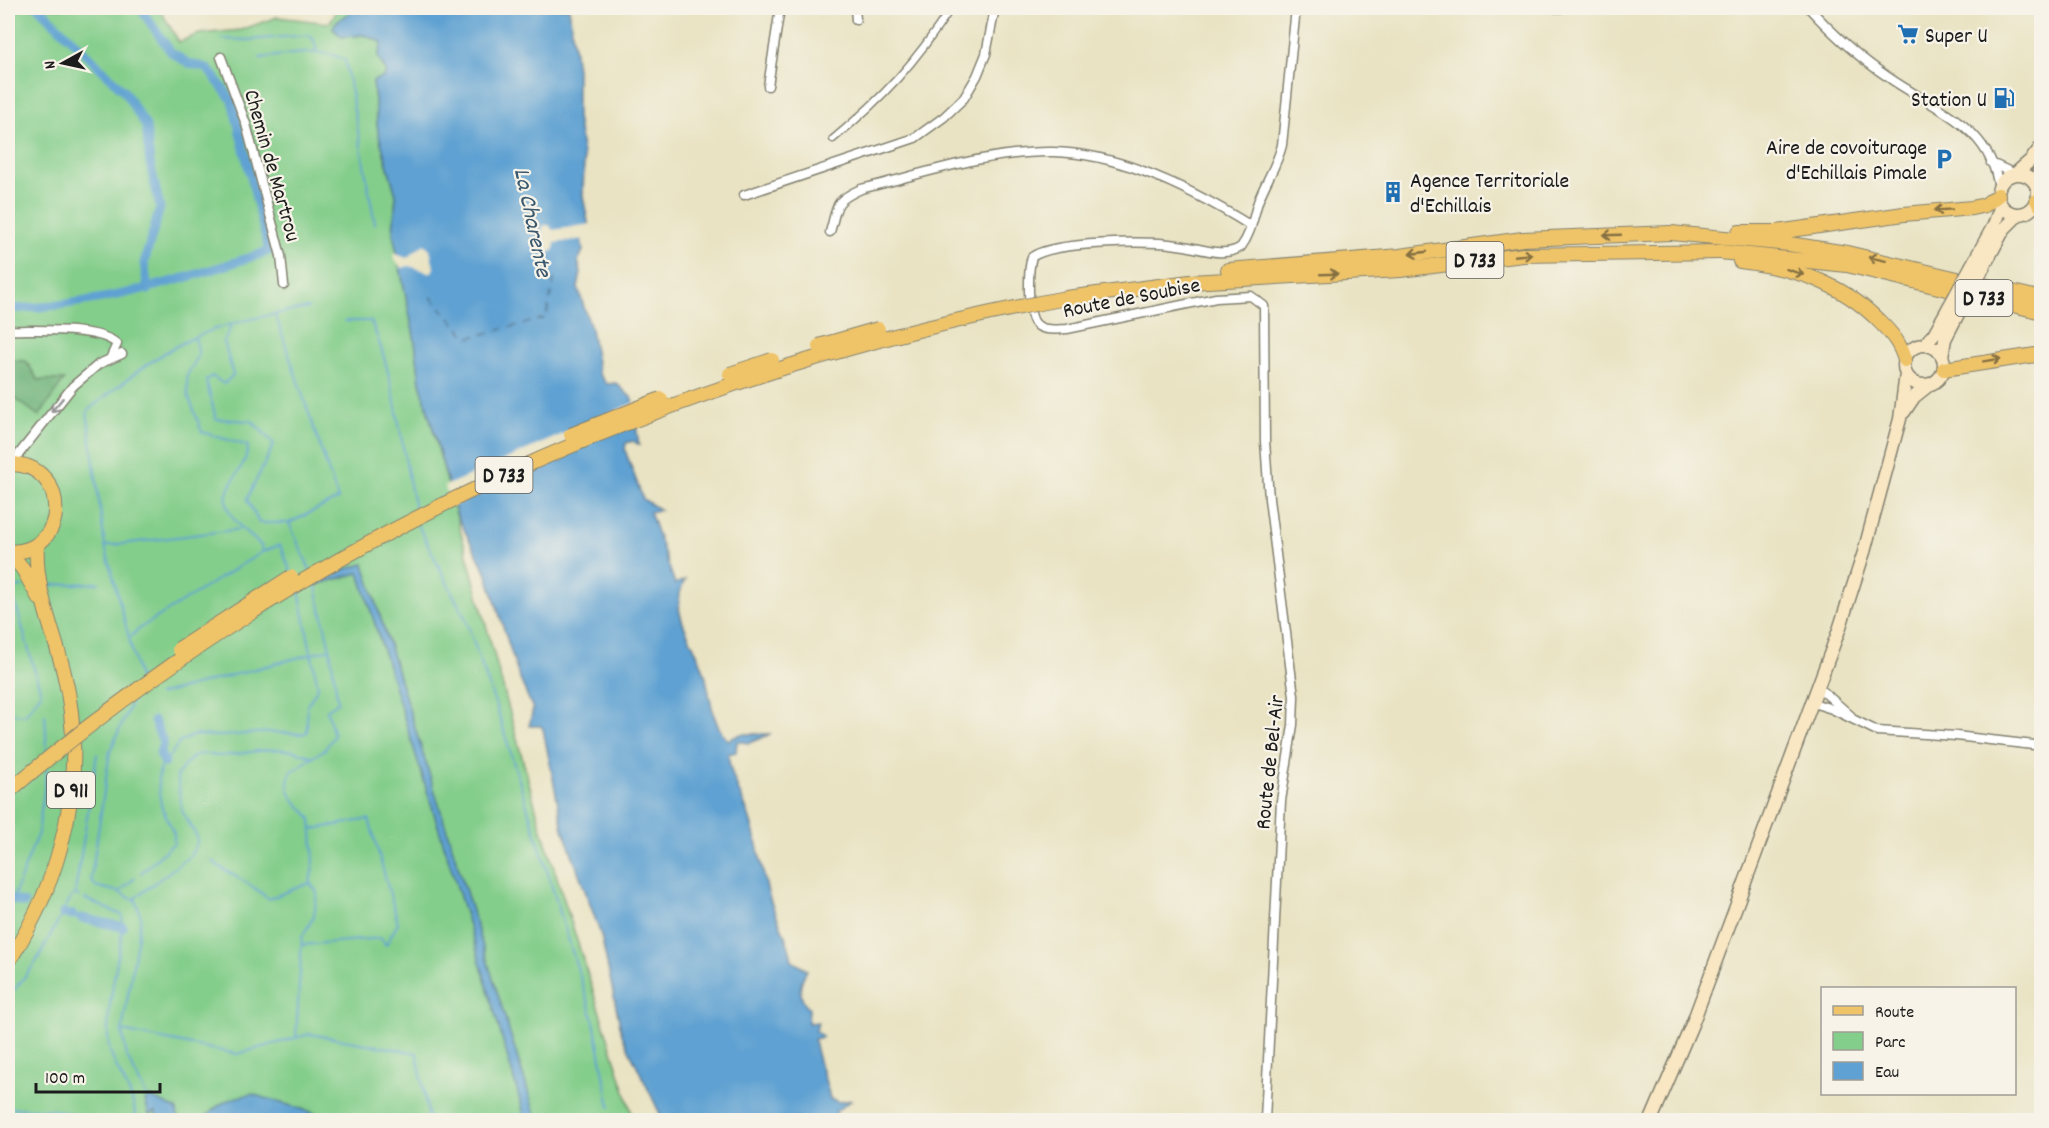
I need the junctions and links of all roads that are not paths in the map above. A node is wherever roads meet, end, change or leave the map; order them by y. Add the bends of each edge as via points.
1 (780, 8) edge
2 (855, 8) edge
3 (951, 8) edge
4 (995, 8) edge
5 (1296, 8) edge
6 (1556, 8) edge
7 (1561, 8) edge
8 (1809, 8) edge
9 (856, 20) dead end
10 (221, 57) dead end
11 (768, 86) dead end
12 (833, 139) dead end
13 (2042, 146) edge
14 (2042, 159) edge
15 (1991, 163) junction
16 (2015, 174) junction
17 (2036, 184) junction
18 (744, 195) dead end
19 (2000, 197) junction
20 (2039, 204) edge
21 (2019, 214) junction
22 (1251, 226) junction
23 (830, 232) dead end
24 (1671, 233) junction
25 (1720, 252) junction
26 (1978, 266) junction
27 (284, 285) dead end
28 (1066, 294) junction
29 (2042, 299) edge
30 (1260, 301) joint
31 (1954, 309) junction
32 (2042, 312) edge
33 (8, 330) edge
34 (1924, 345) junction
35 (122, 354) dead end
36 (2042, 354) edge
37 (110, 359) junction
38 (1905, 360) junction
39 (1943, 363) junction
40 (1906, 374) junction
41 (1929, 385) junction
42 (1900, 419) junction
43 (9, 464) edge
44 (37, 544) junction
45 (8, 552) edge
46 (44, 608) junction
47 (1817, 686) junction
48 (1810, 702) junction
49 (1858, 723) junction
50 (2042, 746) edge
51 (8, 781) edge
52 (8, 792) edge
53 (8, 962) edge
54 (1265, 1120) edge
55 (1651, 1120) edge

1 - 11 street
2 - 9 street
3 - 12 street via 908,69
4 - 18 street via 986,54 977,76 964,98 944,117 915,138
5 - 22 street, Route de Soubise via 1282,145
6 - 7 street
8 - 15 street via 1856,55 1959,120 1974,135
10 - 27 street, Chemin de Martrou via 246,124 281,256
13 - 16 main road
14 - 17 main road
15 - 16 street
15 - 19 street
16 - 17 main road
16 - 19 main road via 2004,180
17 - 20 main road
19 - 21 main road via 2009,212
19 -> 24 main road via 1972,208 1795,230
19 - 26 main road
20 - 21 main road
21 - 26 main road
22 - 23 street via 1215,203 1148,173 1051,152 975,161 861,189 835,206
22 - 30 street, Route de Soubise via 1241,247 1232,251 1163,244 1041,250 1032,257 1029,267 1032,315 1036,324 1045,329 1067,329 1216,298 1251,296
24 -> 28 main road, D 733 via 1523,239 1400,256 1195,273
29 -> 24 main road, D 733 via 1819,248
28 -> 25 main road, D 733 via 1190,282 1400,270 1523,255
25 - 32 main road, D 733 via 1847,266
25 -> 38 main road via 1727,260 1786,269 1844,292 1896,338
26 - 31 main road, bridge
28 - 51 main road, D 733, bridge via 894,325 752,366 617,416 480,476 331,554 210,627 86,716
28 - 52 main road, D 733, bridge via 914,330 771,370 616,426 472,490 361,547 246,615 113,707
30 - 54 street, Route de Bel-Air via 1265,314 1269,499 1294,696 1281,801
31 - 34 main road
31 - 39 main road
33 - 37 street via 110,337 117,344
34 - 38 main road via 1912,349
34 - 39 main road via 1936,349
35 - 37 street
39 -> 36 main road
37 -> 43 street via 99,364 55,405
38 - 40 main road
39 - 41 main road via 1937,380
40 - 41 main road via 1916,384
40 - 42 main road
41 - 42 main road via 1914,397
42 - 47 main road via 1861,563
43 - 44 main road via 38,473 54,496 53,524
44 - 45 main road
44 - 46 main road, D 911
45 - 46 main road, D 911 via 23,568
46 - 53 main road, D 911 via 65,675 69,703 73,743 70,806 51,879
47 - 48 main road
47 - 49 street
48 - 49 street
48 - 55 main road via 1694,1022
49 - 50 street via 1877,731

